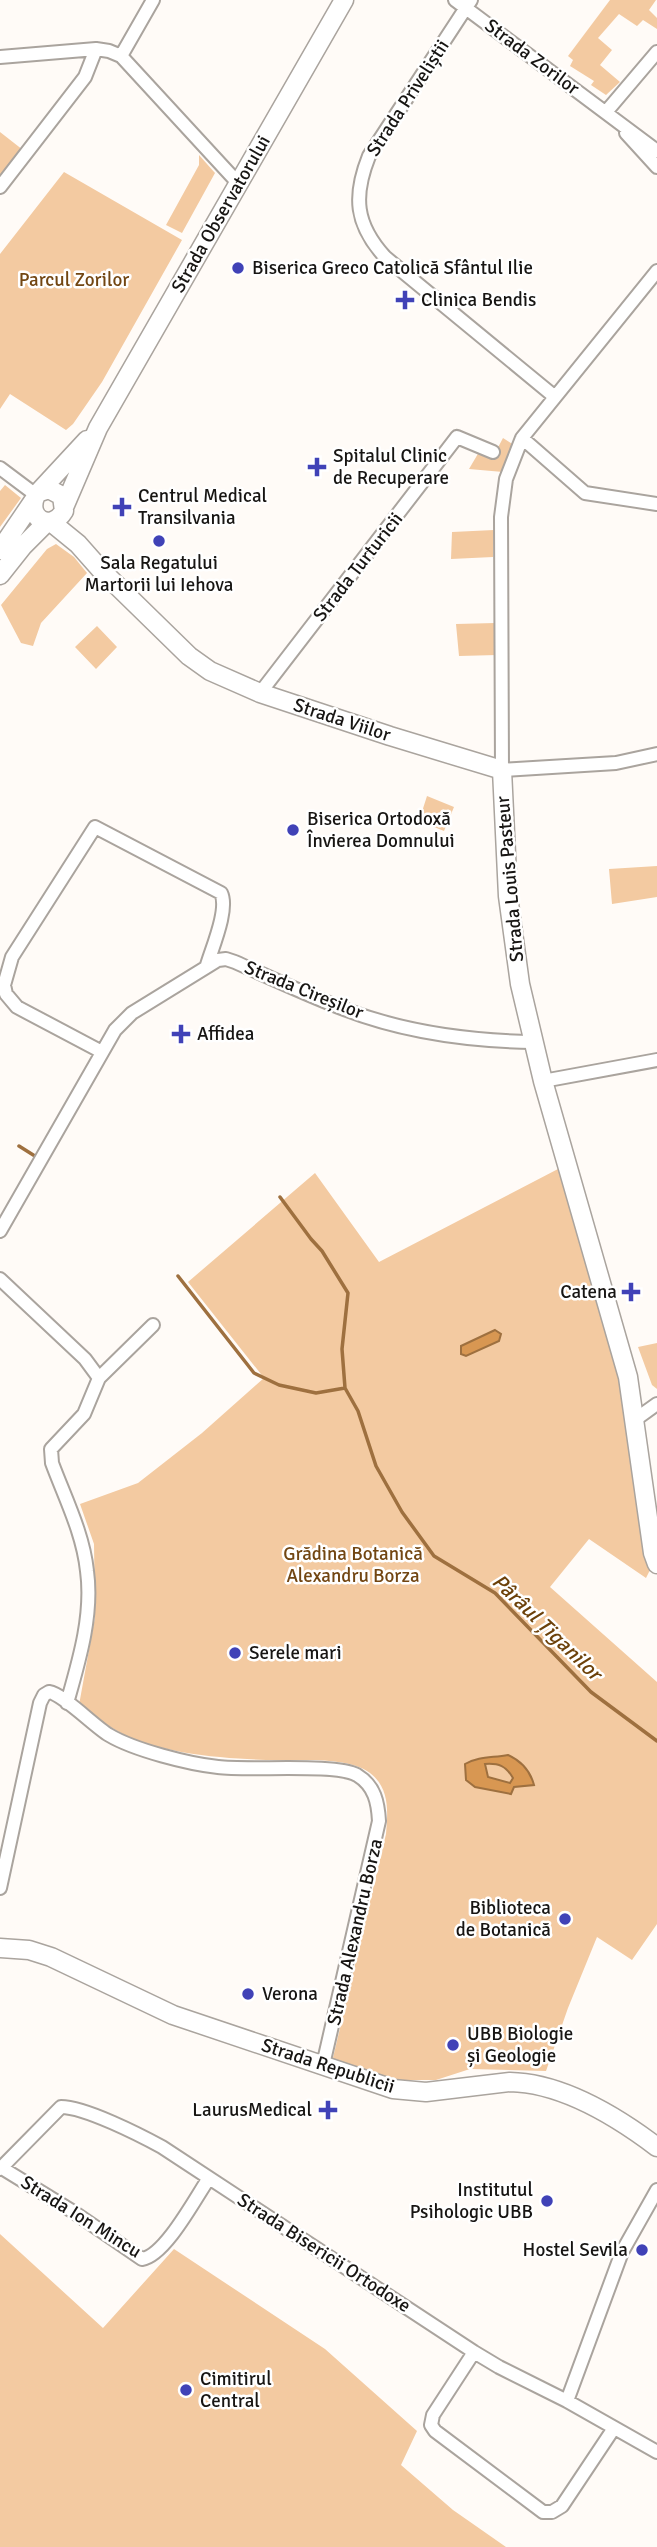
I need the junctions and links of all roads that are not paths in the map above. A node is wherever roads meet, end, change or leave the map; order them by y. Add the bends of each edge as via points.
1 (153, 0) edge
2 (344, 0) edge
3 (464, 3) edge
4 (96, 50) junction
5 (657, 52) edge
6 (121, 56) junction
7 (0, 57) edge
8 (607, 114) junction
9 (657, 151) edge
10 (657, 167) edge
11 (238, 183) junction
12 (0, 187) edge
13 (657, 271) edge
14 (555, 397) junction
15 (98, 428) junction
16 (522, 438) junction
17 (493, 452) dead end
18 (0, 468) edge
19 (37, 495) junction
20 (657, 505) edge
21 (58, 524) junction
22 (0, 550) edge
23 (0, 575) edge
24 (260, 693) junction
25 (657, 754) edge
26 (502, 770) junction
27 (208, 965) junction
28 (534, 1042) junction
29 (102, 1052) junction
30 (657, 1060) edge
31 (543, 1081) junction
32 (0, 1231) edge
33 (0, 1279) edge
34 (153, 1325) dead end
35 (99, 1378) junction
36 (657, 1404) edge
37 (636, 1419) junction
38 (657, 1564) edge
39 (67, 1703) junction
40 (0, 1888) edge
41 (0, 1948) edge
42 (323, 2066) junction
43 (657, 2147) edge
44 (1, 2169) edge
45 (209, 2178) junction
46 (657, 2190) edge
47 (474, 2352) junction
48 (568, 2401) junction
49 (614, 2428) junction
50 (657, 2452) edge

1 - 6 street
2 - 11 street, Strada Observatorului
3 - 8 street, Strada Zorilor
3 - 14 street, Strada Priveliștii via 369,156 359,210 370,241 385,257
4 - 6 street
4 - 7 street
4 - 12 street via 85,77
5 - 8 street
6 - 11 street
8 - 9 street, Strada Zorilor
8 - 10 street, Strada Zorilor
11 - 15 street, Strada Observatorului
13 - 14 street, Strada Louis Pasteur
14 - 16 street, Strada Louis Pasteur
15 - 19 street, Strada Observatorului
15 - 21 street, Strada Observatorului
16 - 20 street via 585,493
16 - 26 street, Strada Louis Pasteur via 506,479 501,517
17 - 24 street, Strada Turturicii via 457,437
18 - 19 street
19 - 21 street via 35,514
19 - 21 street via 49,489 59,492
19 - 22 street, Strada Observatorului
21 - 23 street, Strada Observatorului
21 - 24 street, Strada Viilor via 189,656 210,671
24 - 26 street, Strada Viilor
25 - 26 street, Strada Viilor via 616,763
26 - 28 street, Strada Louis Pasteur via 508,896 520,984
27 - 28 street, Strada Cireșilor via 226,959 345,1009 401,1025 474,1039
27 - 29 street via 123,1021
27 - 29 street via 224,905 220,893 95,827 12,957 4,985 17,1007
28 - 31 street, Strada Louis Pasteur
29 - 32 street
30 - 31 street
31 - 37 street, Strada Louis Pasteur via 622,1354
33 - 35 street via 85,1359
34 - 35 street
35 - 39 street via 84,1414 54,1443 50,1455 88,1572 86,1619
36 - 37 street
37 - 38 street, Strada Louis Pasteur
39 - 40 street via 49,1692 40,1703
39 - 42 street, Strada Alexandru Borza via 125,1743 178,1759 235,1769 342,1772 355,1774 371,1788 379,1808 377,1837
41 - 42 street, Strada Republicii via 51,1957 173,2015
42 - 43 street, Strada Republicii via 403,2091 510,2082 535,2085 588,2104
44 - 45 street, Strada Bisericii Ortodoxe via 64,2106 148,2139
44 - 45 street, Strada Ion Mincu via 142,2259 169,2238
45 - 47 street, Strada Bisericii Ortodoxe
46 - 48 street via 622,2252
47 - 48 street, Strada Bisericii Ortodoxe
47 - 49 street via 430,2426 543,2512 562,2506
48 - 49 street, Strada Bisericii Ortodoxe
49 - 50 street, Strada Bisericii Ortodoxe

